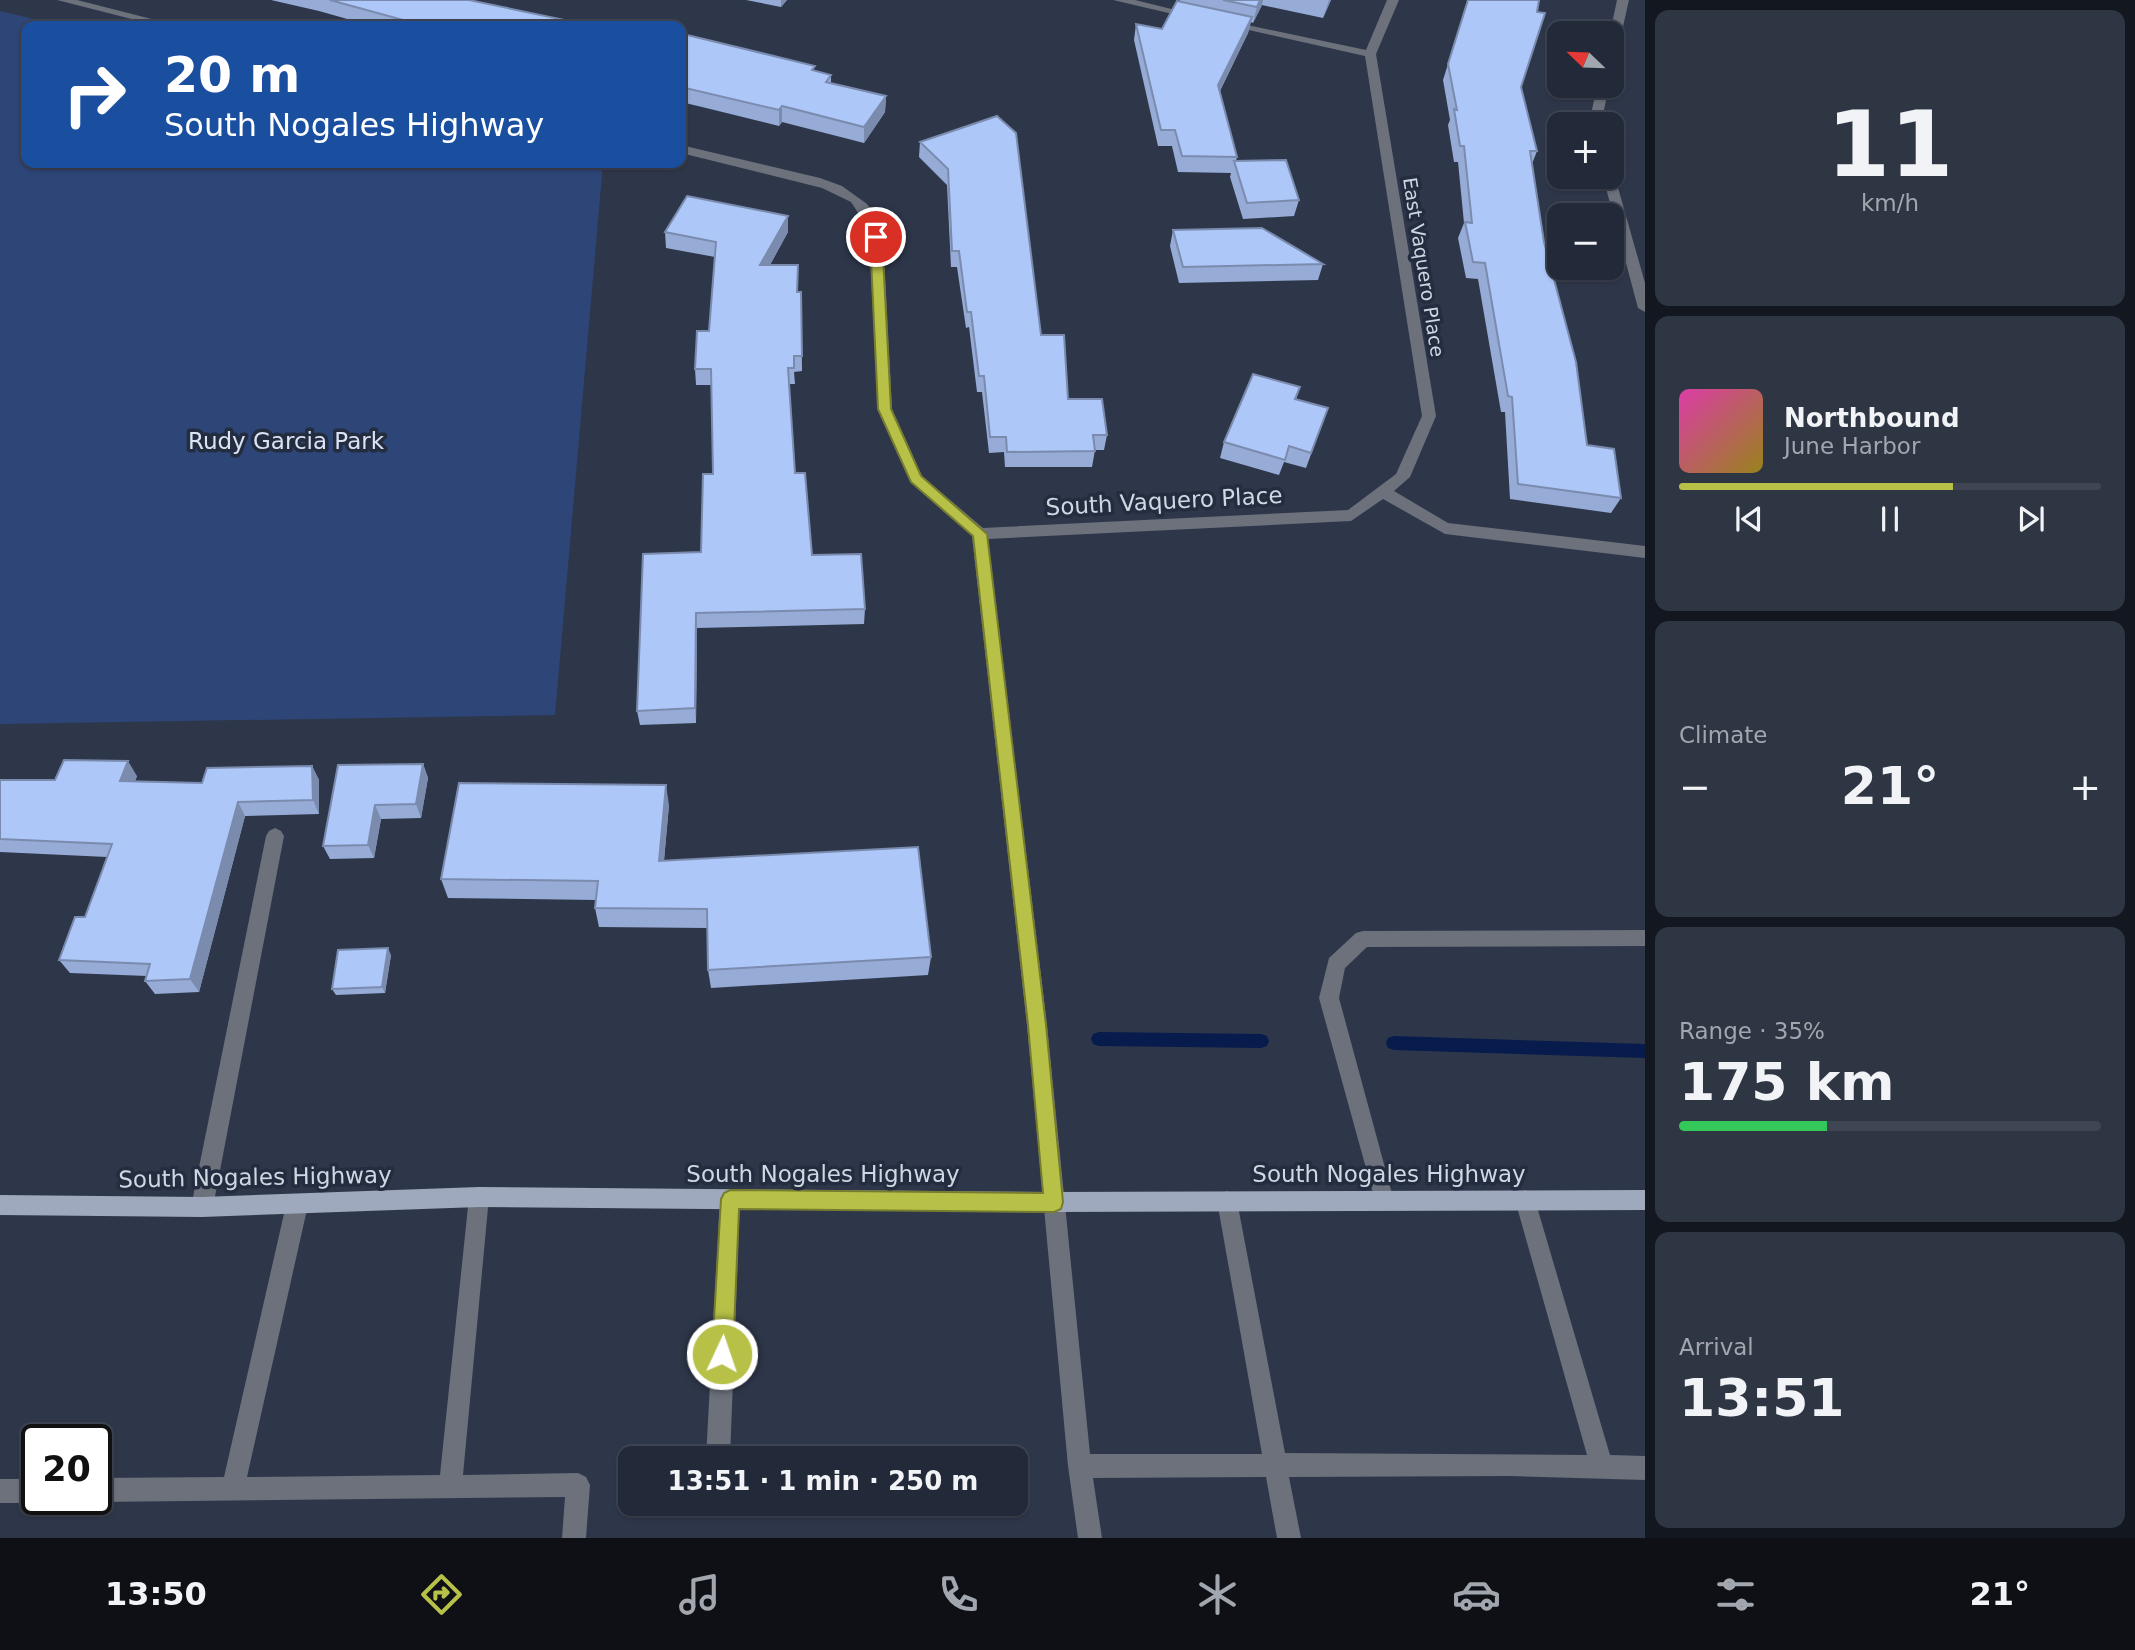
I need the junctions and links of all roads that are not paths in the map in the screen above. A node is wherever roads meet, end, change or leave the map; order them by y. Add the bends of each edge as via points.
1 (63, 0) edge
2 (1119, 0) edge
3 (1393, 0) edge
4 (1623, 0) edge
5 (152, 21) edge
6 (1618, 21) edge
7 (1370, 54) junction
8 (686, 150) edge
9 (1612, 189) edge
10 (1645, 308) edge
11 (1383, 492) junction
12 (1351, 515) joint
13 (980, 534) junction
14 (1645, 552) edge
15 (275, 836) dead end
16 (1645, 938) edge
17 (479, 1197) junction
18 (730, 1199) junction
19 (1525, 1200) junction
20 (1645, 1200) edge
21 (1227, 1201) junction
22 (1384, 1201) junction
23 (1054, 1202) junction
24 (0, 1205) edge
25 (298, 1205) junction
26 (202, 1207) junction
27 (719, 1446) edge
28 (1275, 1463) junction
29 (1080, 1466) junction
30 (1602, 1466) junction
31 (1645, 1468) edge
32 (450, 1486) junction
33 (233, 1489) junction
34 (112, 1490) edge
35 (0, 1491) edge
36 (21, 1491) edge
37 (574, 1538) edge
38 (1090, 1538) edge
39 (1289, 1538) edge

1 - 5 street
2 - 7 street
3 - 7 street
4 - 6 street
7 - 11 street, East Vaquero Place via 1429,416 1402,477
8 - 13 street via 815,181 857,200 873,221 876,237 885,409 916,479
9 - 10 street
11 - 12 street, East Vaquero Place
11 - 14 street via 1445,528
12 - 13 street, South Vaquero Place
13 - 23 street
15 - 26 street
16 - 22 street via 1363,939 1336,964 1329,998
17 - 18 main road, South Nogales Highway
17 - 25 main road, South Nogales Highway
17 - 32 street
18 - 23 main road, South Nogales Highway
18 - 27 street
19 - 20 main road, South Nogales Highway
19 - 22 main road, South Nogales Highway
19 - 30 street
21 - 22 main road, South Nogales Highway
21 - 23 main road, South Nogales Highway
21 - 28 street
23 - 29 street
24 - 26 main road, South Nogales Highway
25 - 26 main road, South Nogales Highway
25 - 33 street
28 - 29 street
28 - 30 street
28 - 39 street
29 - 38 street
30 - 31 street
32 - 33 street
32 - 37 street via 578,1485
33 - 34 street
35 - 36 street

